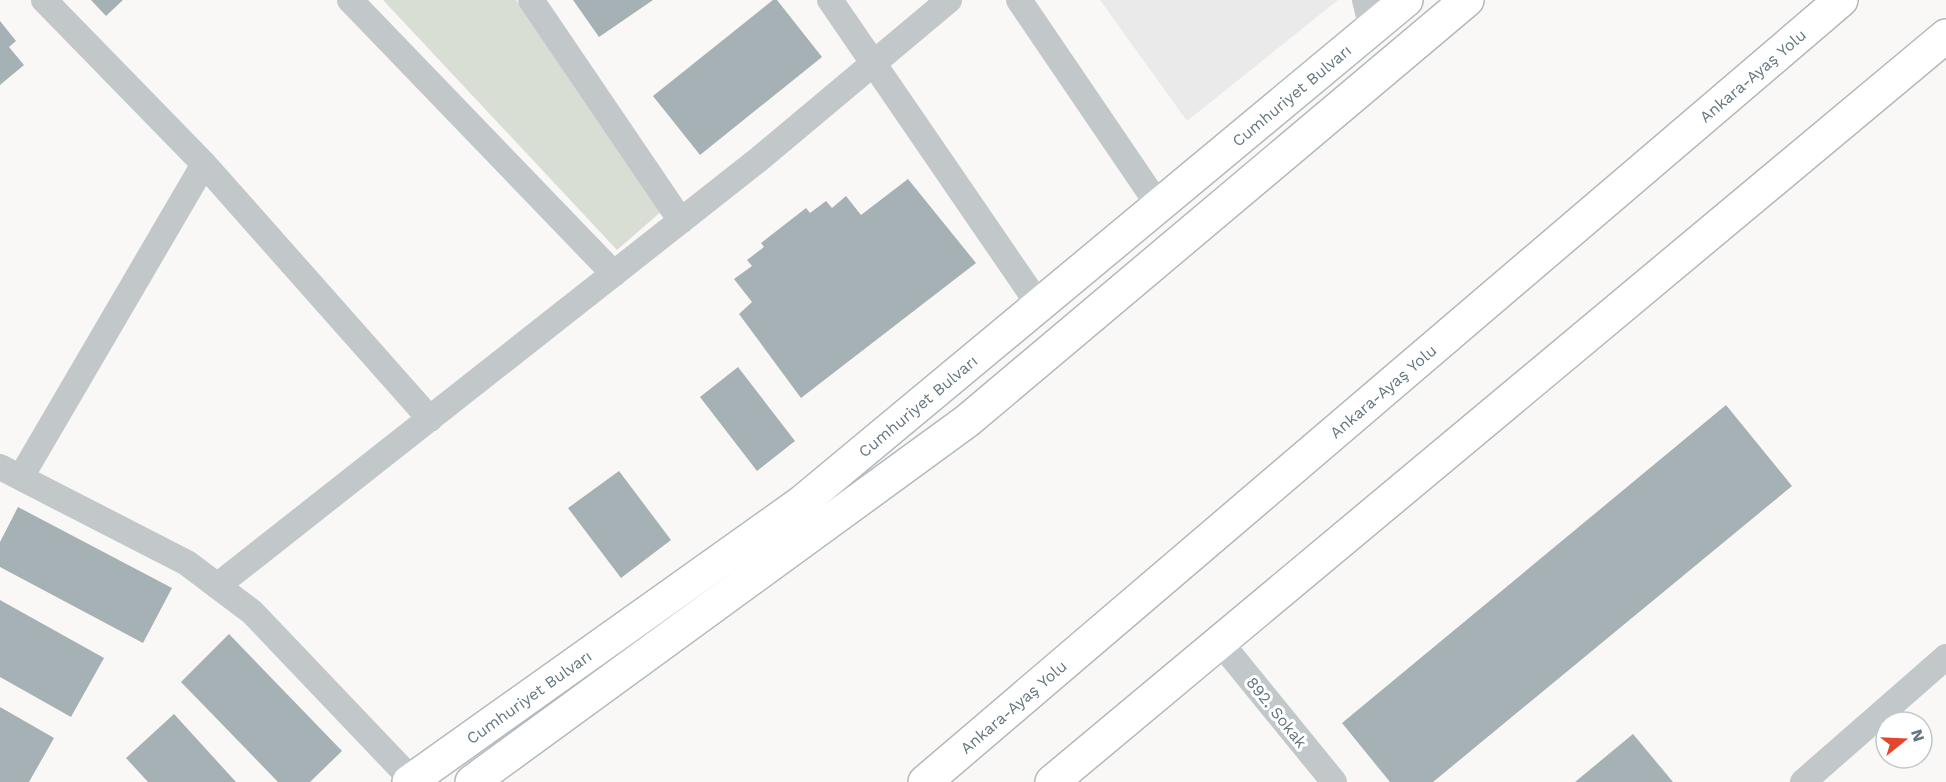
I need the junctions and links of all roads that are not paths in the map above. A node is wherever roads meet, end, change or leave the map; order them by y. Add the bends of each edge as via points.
1 (44, 0) edge
2 (350, 0) edge
3 (531, 0) edge
4 (830, 0) edge
5 (949, 0) edge
6 (1019, 0) edge
7 (1406, 0) edge
8 (1467, 0) edge
9 (1841, 0) edge
10 (1369, 14) edge
11 (1946, 36) edge
12 (874, 63) junction
13 (204, 164) junction
14 (1159, 206) junction
15 (681, 221) junction
16 (614, 274) junction
17 (1039, 305) junction
18 (430, 419) junction
19 (10, 472) edge
20 (217, 586) junction
21 (1220, 642) junction
22 (1946, 657) edge
23 (412, 781) edge
24 (472, 782) edge
25 (925, 782) edge
26 (1052, 782) edge
27 (1334, 782) edge
28 (1803, 782) edge

1 - 13 street
2 - 16 street
3 - 15 street
4 - 12 street
5 - 12 street
6 - 14 street
7 - 10 main road, Cumhuriyet Bulvarı
8 - 24 main road, Cumhuriyet Bulvarı via 967,421
9 - 25 main road, Ankara-Ayaş Yolu
10 - 14 main road, Cumhuriyet Bulvarı
11 - 21 main road
12 - 15 street
12 - 17 street
13 - 18 street
13 - 19 street
14 - 17 main road, Cumhuriyet Bulvarı
15 - 16 street
16 - 18 street
17 - 23 main road, Cumhuriyet Bulvarı via 801,503
18 - 20 street
19 - 20 street via 187,563
20 - 23 street via 252,612
21 - 26 main road
21 - 27 street, 892. Sokak
22 - 28 street

